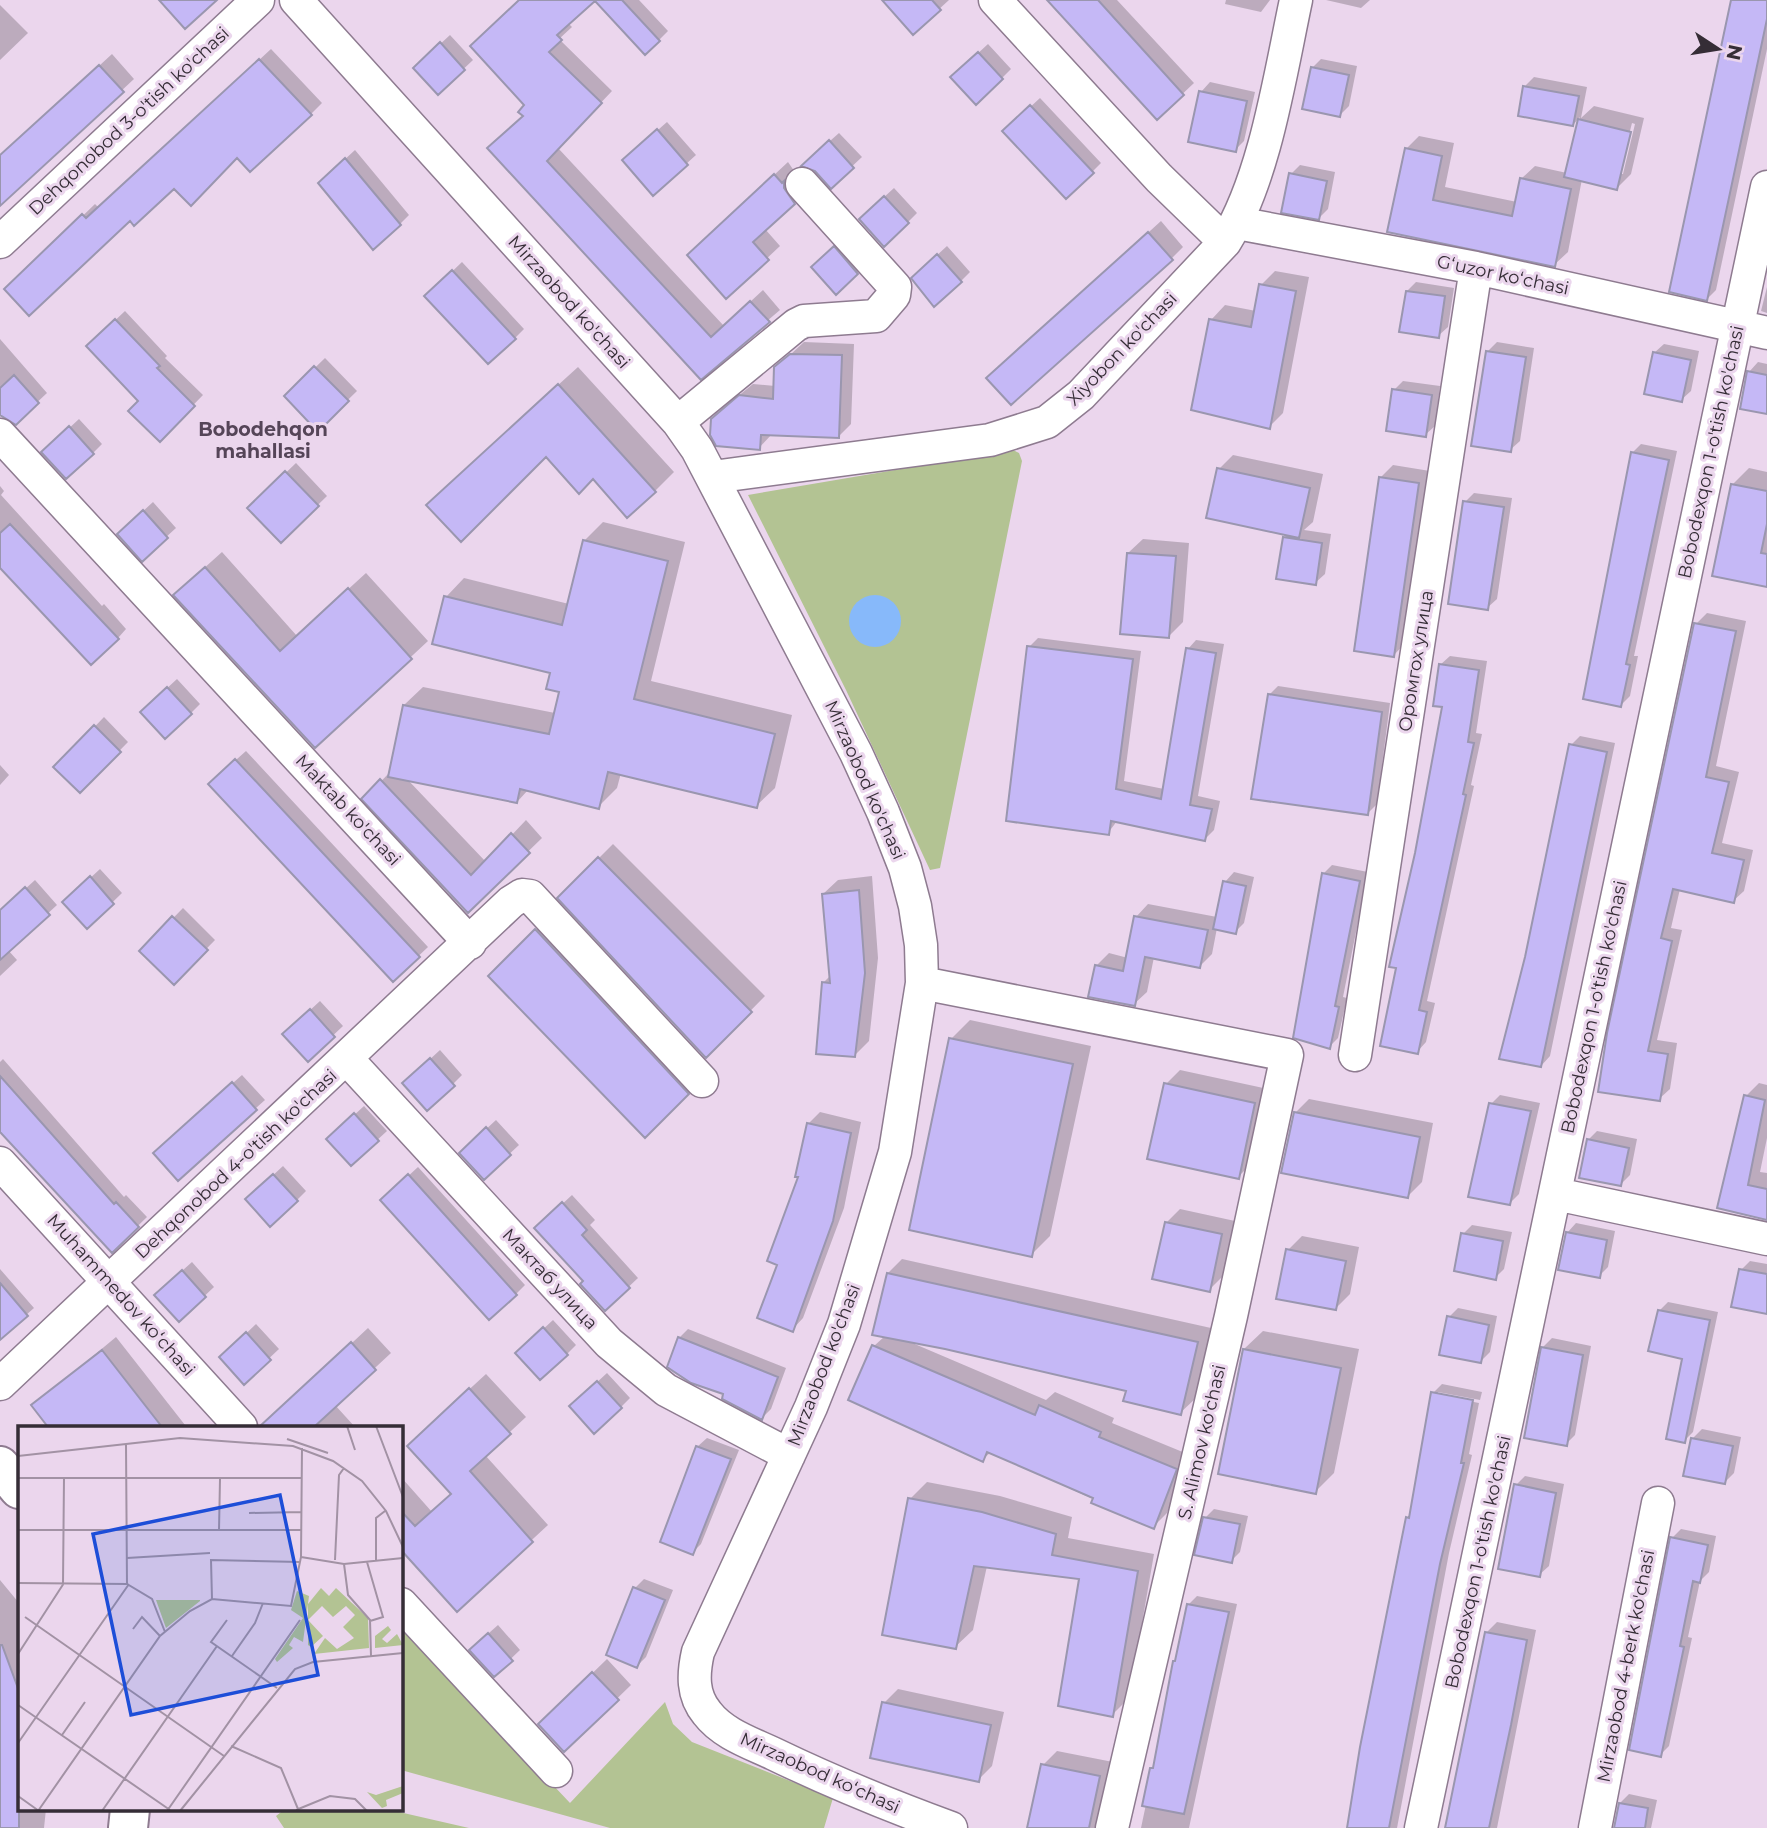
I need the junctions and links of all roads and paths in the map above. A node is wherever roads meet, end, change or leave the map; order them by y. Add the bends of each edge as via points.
1 (258, 0) edge
2 (296, 0) edge
3 (995, 0) edge
4 (1296, 0) edge
5 (802, 184) dead end
6 (1767, 187) edge
7 (1231, 233) junction
8 (0, 242) edge
9 (1476, 268) junction
10 (1752, 329) edge
11 (678, 422) junction
12 (0, 435) edge
13 (713, 477) junction
14 (470, 943) junction
15 (922, 984) junction
16 (1355, 1055) dead end
17 (347, 1059) junction
18 (702, 1081) dead end
19 (0, 1163) edge
20 (1556, 1194) junction
21 (1767, 1239) edge
22 (110, 1282) junction
23 (0, 1384) edge
24 (240, 1426) edge
25 (789, 1455) junction
26 (0, 1466) edge
27 (18, 1488) edge
28 (1658, 1503) dead end
29 (402, 1605) edge
30 (700, 1702) joint
31 (556, 1770) dead end
32 (951, 1828) edge
33 (1112, 1828) edge
34 (1421, 1828) edge
35 (1595, 1828) edge

1 - 8 street, Dehqonobod 3-o'tish ko'chasi
2 - 11 street, Mirzaobod ko'chasi
3 - 7 street via 1159,178
4 - 7 street, Xiyobon ko'chasi via 1254,178
5 - 11 street via 895,287 894,295 876,316 796,325
6 - 10 street, Bobodexqon 1-o'tish ko'chasi
7 - 9 street, Gʻuzor koʻchasi
7 - 13 street, Xiyobon ko'chasi via 1081,395 1047,422 990,440
9 - 10 street, Gʻuzor koʻchasi
9 - 16 street, Оромгох улица
10 - 20 street, Bobodexqon 1-o'tish ko'chasi
11 - 13 street, Mirzaobod ko'chasi
12 - 14 street, Maktab ko'chasi
13 - 15 street, Mirzaobod ko'chasi via 883,812 915,906
14 - 17 street, Dehqonobod 4-o'tish ko'chasi
14 - 18 street via 511,902 530,896
15 - 25 street, Mirzaobod ko'chasi via 895,1152 844,1324
15 - 33 street, S. Alimov ko'chasi via 1287,1055
17 - 22 street, Dehqonobod 4-o'tish ko'chasi
17 - 25 street, Мактаб улица via 609,1343 666,1390
19 - 22 street, Muhammedov koʻchasi
20 - 21 street
20 - 34 street, Bobodexqon 1-o'tish ko'chasi
22 - 23 street, Dehqonobod 4-o'tish ko'chasi
22 - 24 street, Muhammedov koʻchasi
25 - 30 street, Mirzaobod ko'chasi via 698,1652 694,1678
26 - 27 main road
28 - 35 street, Mirzaobod 4-berk ko'chasi
29 - 31 street
30 - 32 street, Mirzaobod koʻchasi via 715,1722 736,1736 849,1790

